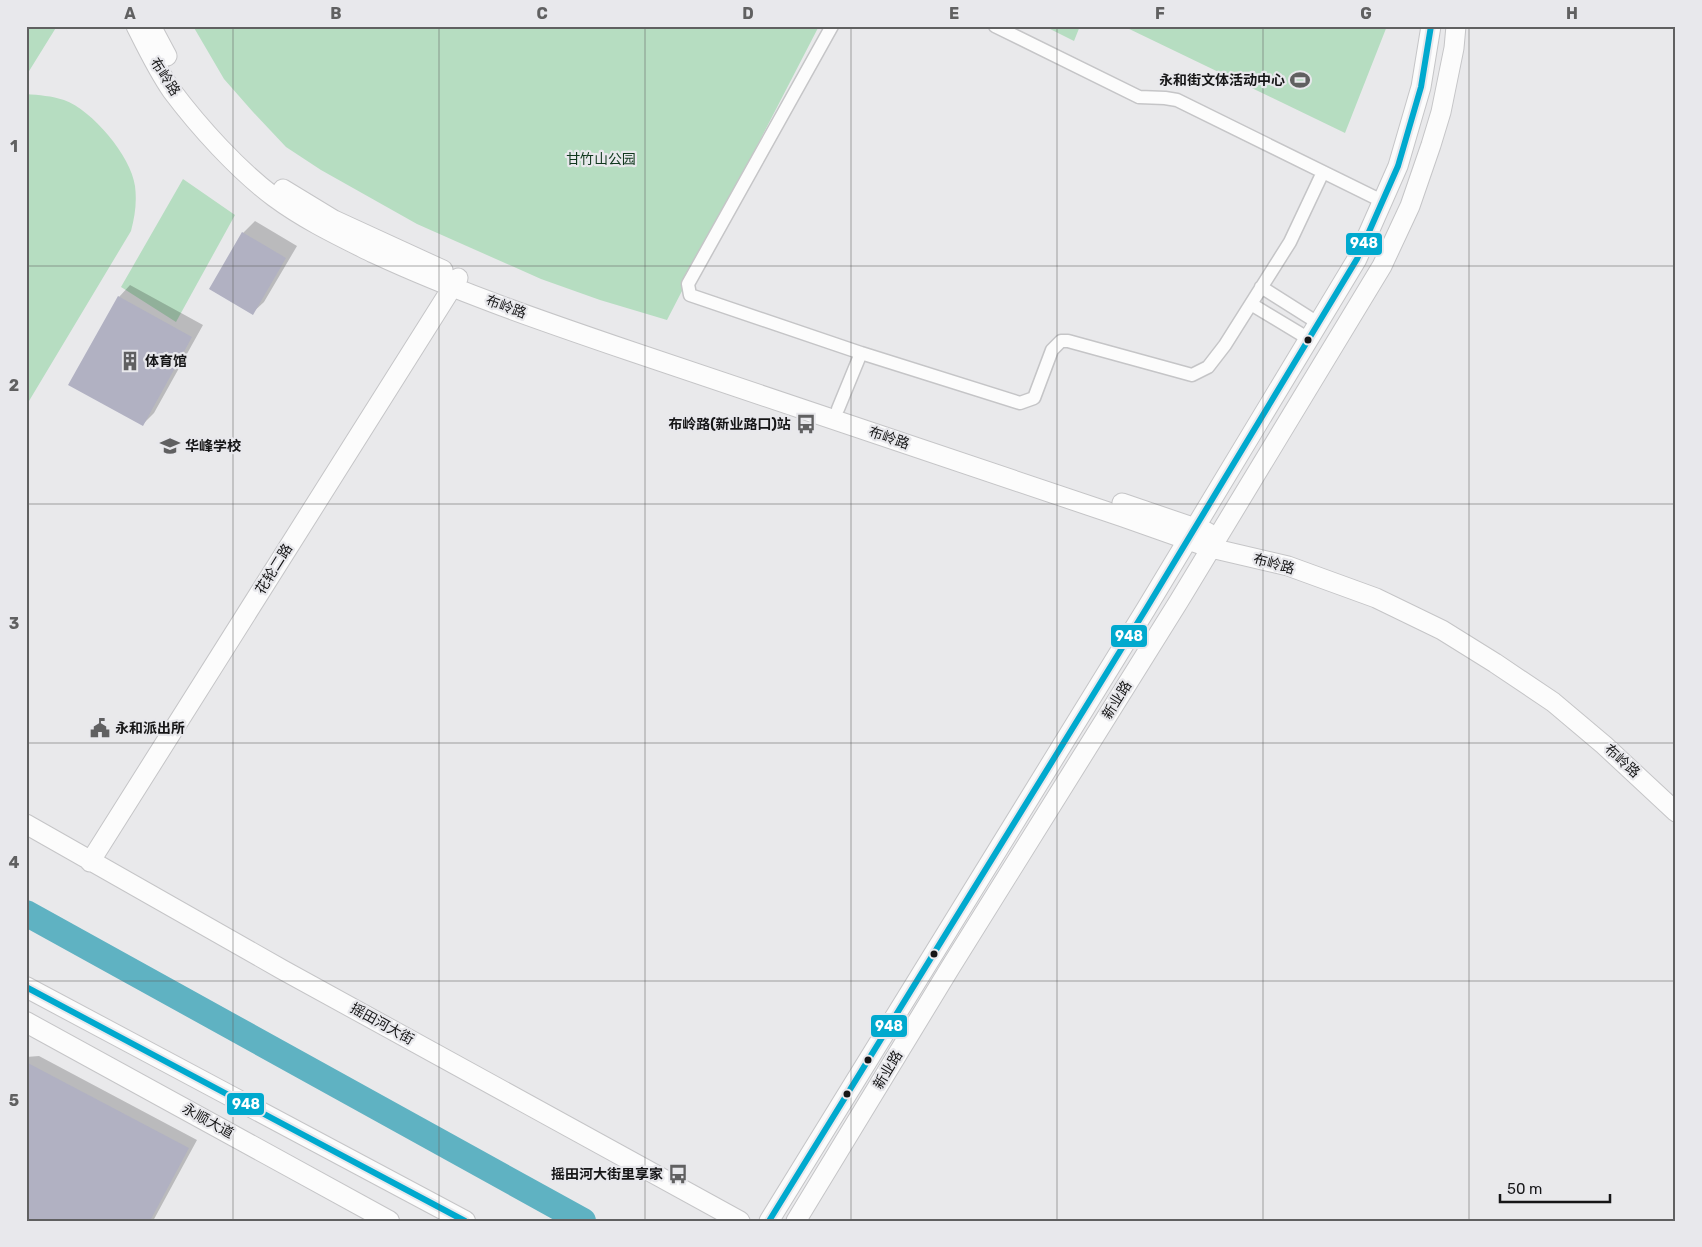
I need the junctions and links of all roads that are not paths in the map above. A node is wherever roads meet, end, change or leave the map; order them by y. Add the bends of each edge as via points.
1 (136, 26) edge
2 (151, 26) edge
3 (832, 26) edge
4 (995, 26) edge
5 (1431, 26) edge
6 (1456, 26) edge
7 (1323, 172) junction
8 (1384, 202) junction
9 (455, 282) junction
10 (1262, 287) junction
11 (1251, 304) junction
12 (1318, 323) junction
13 (1309, 339) junction
14 (861, 353) junction
15 (838, 409) junction
16 (1192, 534) junction
17 (1214, 542) junction
18 (1676, 812) edge
19 (26, 824) edge
20 (90, 862) junction
21 (26, 987) edge
22 (26, 1022) edge
23 (389, 1220) edge
24 (465, 1221) edge
25 (740, 1221) edge
26 (769, 1221) edge
27 (796, 1221) edge

1 - 9 street, 布岭路 via 171,89 225,151 273,197 340,238 410,270
2 - 9 street, 布岭路 via 179,78 259,170 334,220
3 - 14 street via 688,284 690,295
4 - 7 street via 1138,97 1177,100
5 - 8 street, 新业路 via 1421,87
6 - 17 street, 新业路 via 1441,112 1420,178 1396,237 1344,330
7 - 8 street
7 - 10 street via 1290,242
8 - 12 street, 新业路 via 1357,259
9 - 15 street, 布岭路 via 502,294
9 - 16 street, 布岭路 via 537,319
9 - 20 street, 花轮二路
10 - 11 street
10 - 12 street
11 - 13 street
11 - 14 street via 1208,367 1192,375 1061,341 1052,350 1034,398 1020,403
12 - 13 street, 新业路
13 - 16 street, 新业路
14 - 15 street
15 - 16 street, 布岭路
16 - 17 street, 布岭路
16 - 26 street, 新业路
17 - 18 street, 布岭路 via 1376,598 1442,630 1553,702
17 - 27 street, 新业路
19 - 20 street, 摇田河大街
20 - 25 street, 摇田河大街
21 - 24 main road
22 - 23 main road, 永顺大道

